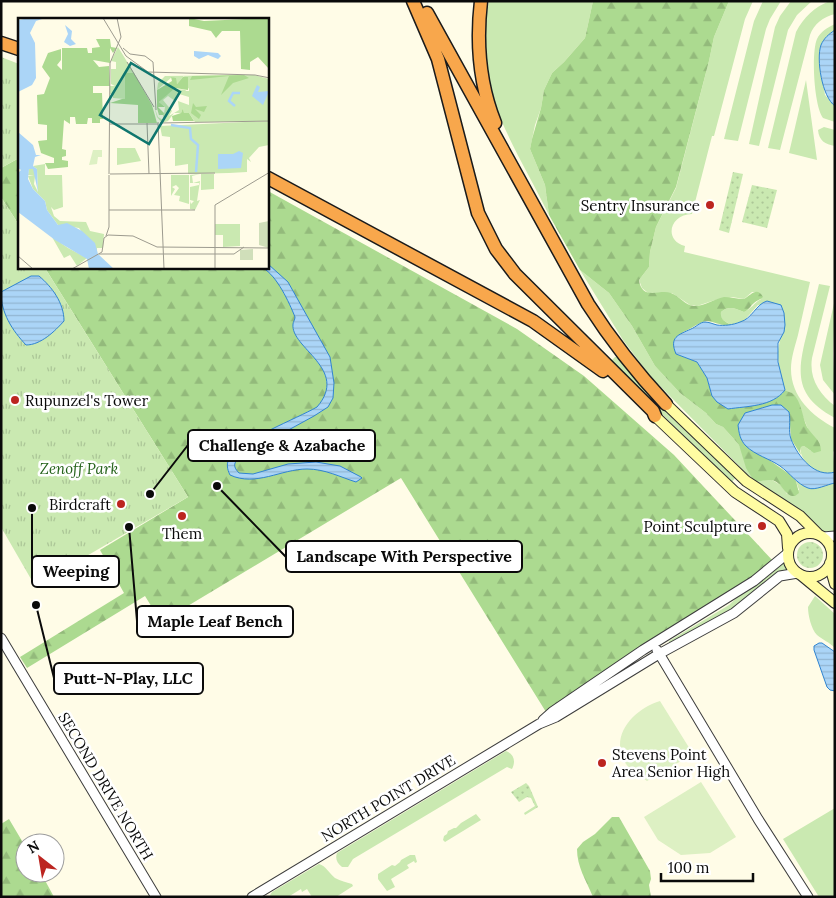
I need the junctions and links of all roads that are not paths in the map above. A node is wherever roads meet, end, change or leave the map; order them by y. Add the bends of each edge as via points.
1 (412, 1) edge
2 (420, 1) edge
3 (482, 1) edge
4 (1, 43) edge
5 (18, 49) edge
6 (510, 162) junction
7 (269, 179) edge
8 (666, 404) joint
9 (655, 416) junction
10 (821, 536) junction
11 (835, 536) edge
12 (788, 550) junction
13 (832, 558) edge
14 (800, 574) junction
15 (835, 584) edge
16 (835, 603) edge
17 (1, 638) edge
18 (653, 644) junction
19 (660, 654) junction
20 (539, 724) junction
21 (156, 897) edge
22 (252, 897) edge
23 (808, 897) edge

1 - 9 highway via 438,59 473,199 492,242 515,274
2 - 6 highway
3 - 6 highway via 478,42 482,80
4 - 5 highway
6 - 8 highway via 598,319
7 - 9 highway via 533,321 602,371
8 - 10 main road via 746,481 800,516
9 - 12 main road via 735,492 778,521 787,534
10 - 11 street
10 - 12 main road via 812,533 802,535
10 - 13 main road via 829,544
12 - 14 main road via 790,562
12 - 18 street, NORTH POINT DRIVE via 754,581
13 - 14 main road via 826,569 817,574
13 - 15 main road
14 - 16 main road
14 - 19 street, NORTH POINT DRIVE via 780,576 734,612
17 - 21 street, SECOND DRIVE NORTH
18 - 19 street
18 - 20 street, NORTH POINT DRIVE
19 - 20 street, NORTH POINT DRIVE
19 - 23 street
20 - 22 street, NORTH POINT DRIVE

